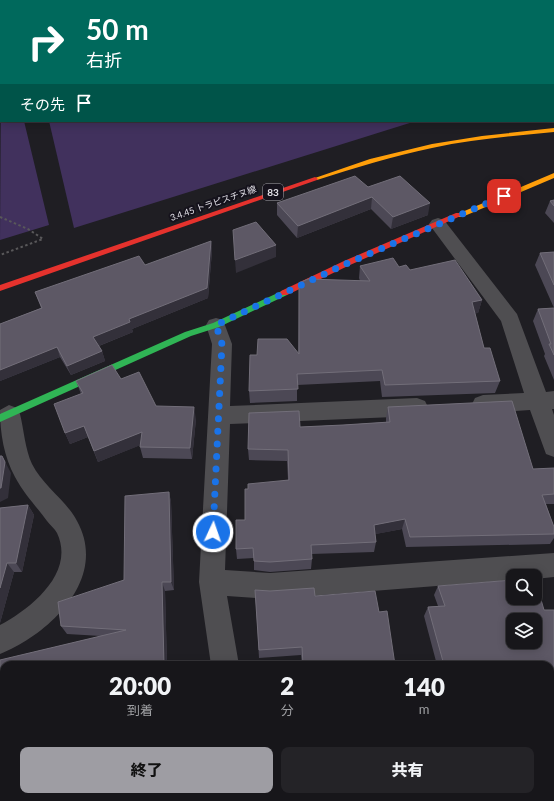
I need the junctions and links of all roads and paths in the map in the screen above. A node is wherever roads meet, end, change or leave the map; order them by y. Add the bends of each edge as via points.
1 (554, 130) edge
2 (554, 175) edge
3 (0, 217) edge
4 (438, 224) junction
5 (0, 255) edge
6 (0, 288) edge
7 (216, 325) junction
8 (546, 401) edge
9 (466, 404) edge
10 (435, 406) edge
11 (220, 415) junction
12 (5, 416) edge
13 (554, 447) edge
14 (554, 565) edge
15 (212, 582) junction
16 (0, 640) edge
17 (224, 661) edge

1 - 6 main road, 3.4.45 トラピスチヌ線 / 83 via 471,139 356,165
2 - 4 main road
3 - 5 path via 28,229 43,239
4 - 7 main road
4 - 8 street via 510,319
7 - 11 street via 222,344
7 - 12 main road via 188,334
8 - 9 street
8 - 13 street
10 - 11 street
11 - 15 street
12 - 16 street via 22,469 69,530 74,558 71,574 53,602 15,633
14 - 15 street via 270,586
15 - 17 street

